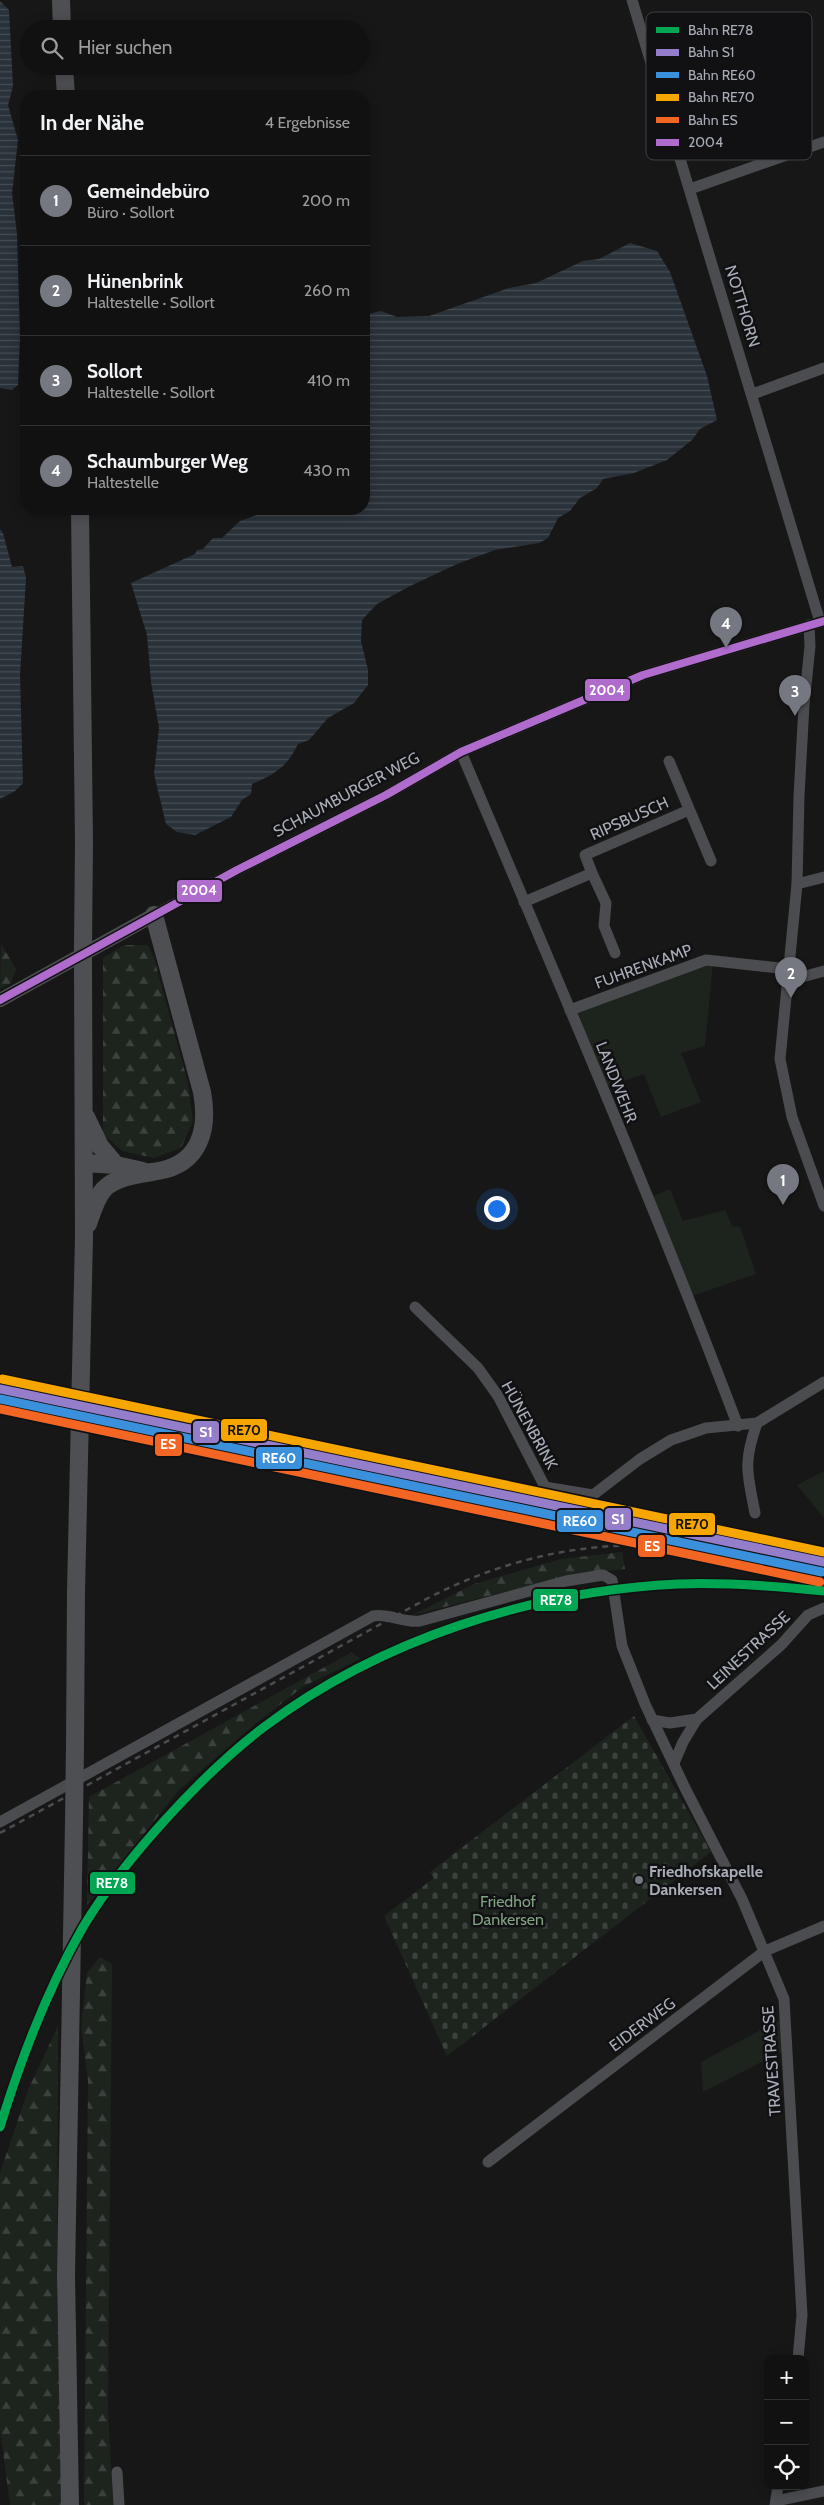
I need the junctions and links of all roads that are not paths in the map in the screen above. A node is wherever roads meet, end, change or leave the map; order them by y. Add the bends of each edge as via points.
1 (61, 0) edge
2 (632, 0) edge
3 (62, 20) edge
4 (646, 46) edge
5 (65, 75) edge
6 (66, 90) edge
7 (824, 142) edge
8 (812, 146) edge
9 (681, 160) edge
10 (773, 160) edge
11 (690, 189) junction
12 (824, 368) edge
13 (753, 394) junction
14 (80, 515) edge
15 (818, 623) edge
16 (460, 752) junction
17 (669, 761) dead end
18 (690, 810) junction
19 (711, 861) dead end
20 (592, 873) junction
21 (824, 877) edge
22 (797, 884) junction
23 (524, 902) junction
24 (154, 915) junction
25 (615, 953) dead end
26 (824, 971) edge
27 (787, 975) junction
28 (0, 1000) edge
29 (570, 1010) junction
30 (84, 1111) junction
31 (84, 1171) junction
32 (120, 1172) junction
33 (824, 1206) edge
34 (84, 1236) junction
35 (415, 1308) dead end
36 (824, 1382) edge
37 (757, 1423) junction
38 (738, 1426) junction
39 (755, 1513) dead end
40 (824, 1608) edge
41 (697, 1719) junction
42 (652, 1720) junction
43 (674, 1763) junction
44 (0, 1822) edge
45 (824, 1926) edge
46 (764, 1951) junction
47 (488, 2162) dead end
48 (798, 2355) edge
49 (117, 2472) dead end
50 (778, 2490) edge
51 (824, 2491) edge
52 (776, 2503) edge
53 (70, 2505) edge
54 (119, 2505) edge

1 - 3 main road
2 - 4 street, NOTTHORN
5 - 6 main road
7 - 8 street
9 - 11 street, NOTTHORN
10 - 11 street
11 - 13 street, NOTTHORN
12 - 13 street
13 - 15 street, NOTTHORN
14 - 30 main road, bridge
15 - 16 street, SCHAUMBURGER WEG via 643,675
15 - 22 street, NOTTHORN via 810,646 804,705
16 - 23 street, LANDWEHR
16 - 24 street, SCHAUMBURGER WEG
17 - 18 street
18 - 19 street
18 - 20 street, RIPSBUSCH via 585,855
20 - 23 street
20 - 25 street via 606,904 604,926
21 - 22 street
22 - 27 street, NOTTHORN
23 - 29 street, LANDWEHR
24 - 28 street, SCHAUMBURGER WEG
24 - 32 main road via 206,1110 201,1137 192,1153 176,1165 149,1172
26 - 27 street, FUHRENKAMP
27 - 29 street, FUHRENKAMP via 706,960
27 - 33 street, NOTTHORN via 780,1059 792,1117
29 - 38 street, LANDWEHR
30 - 31 main road
30 - 32 main road via 100,1146
31 - 32 main road
31 - 34 main road
32 - 34 main road via 99,1196
34 - 53 main road, bridge via 66,2275
35 - 38 street, HÜNENBRINK via 478,1368 498,1396 545,1487 593,1495 671,1440 706,1428
36 - 37 street, HÜNENBRINK
37 - 38 street, HÜNENBRINK
37 - 39 street via 746,1467
40 - 41 street, LEINESTRASSE via 808,1615 781,1645
41 - 42 street via 670,1723
41 - 43 street, LEINESTRASSE
42 - 43 street, TRAVESTRASSE
42 - 44 street, TRAVESTRASSE via 622,1646 612,1580 603,1575 566,1581 420,1621 399,1620 384,1614 373,1616
43 - 46 street, TRAVESTRASSE via 742,1899
45 - 46 street, EIDERWEG
46 - 47 street, EIDERWEG
46 - 48 street, TRAVESTRASSE via 784,1998 802,2315
49 - 54 street
50 - 52 street
51 - 52 street

